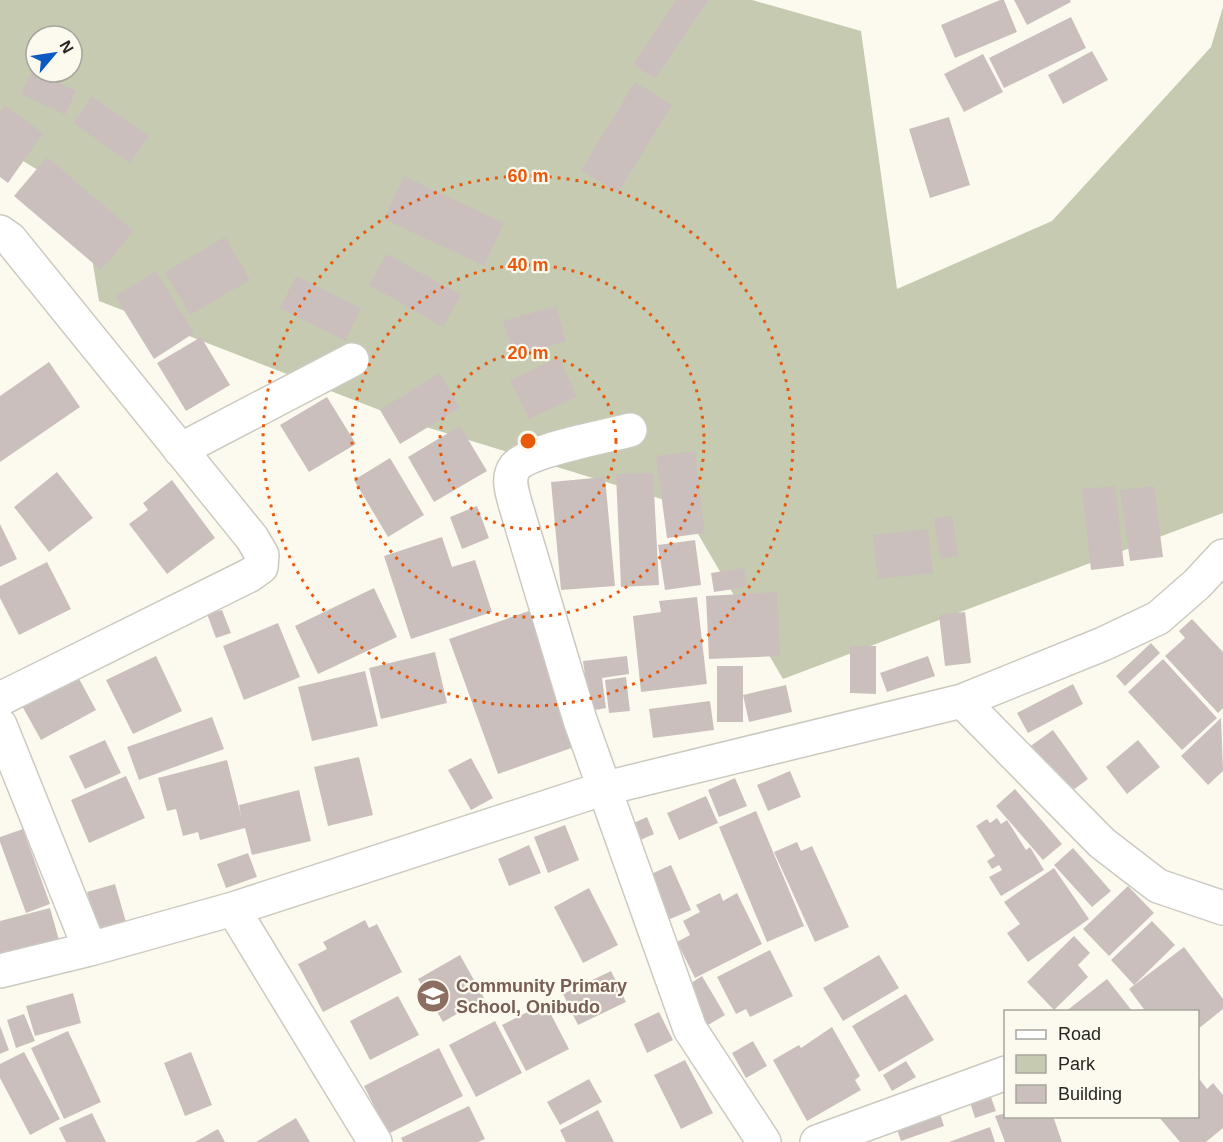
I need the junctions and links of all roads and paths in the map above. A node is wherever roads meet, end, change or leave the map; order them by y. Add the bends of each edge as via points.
1 (0, 232) edge
2 (352, 360) dead end
3 (630, 430) dead end
4 (180, 450) junction
5 (1223, 556) edge
6 (0, 699) edge
7 (962, 701) junction
8 (0, 725) edge
9 (603, 789) junction
10 (1223, 908) edge
11 (233, 909) junction
12 (90, 949) junction
13 (0, 971) edge
14 (1004, 1073) edge
15 (375, 1142) edge
16 (764, 1142) edge
17 (817, 1142) edge

1 - 4 street via 10,239
2 - 4 street
3 - 9 street via 527,456 514,468 510,479
4 - 6 street via 252,538 262,555 261,567
5 - 7 street via 1158,618
7 - 9 street
7 - 10 street via 1102,843 1158,886
8 - 12 street
9 - 11 street
9 - 16 street via 690,1029
11 - 12 street
11 - 15 street
12 - 13 street
14 - 17 street

